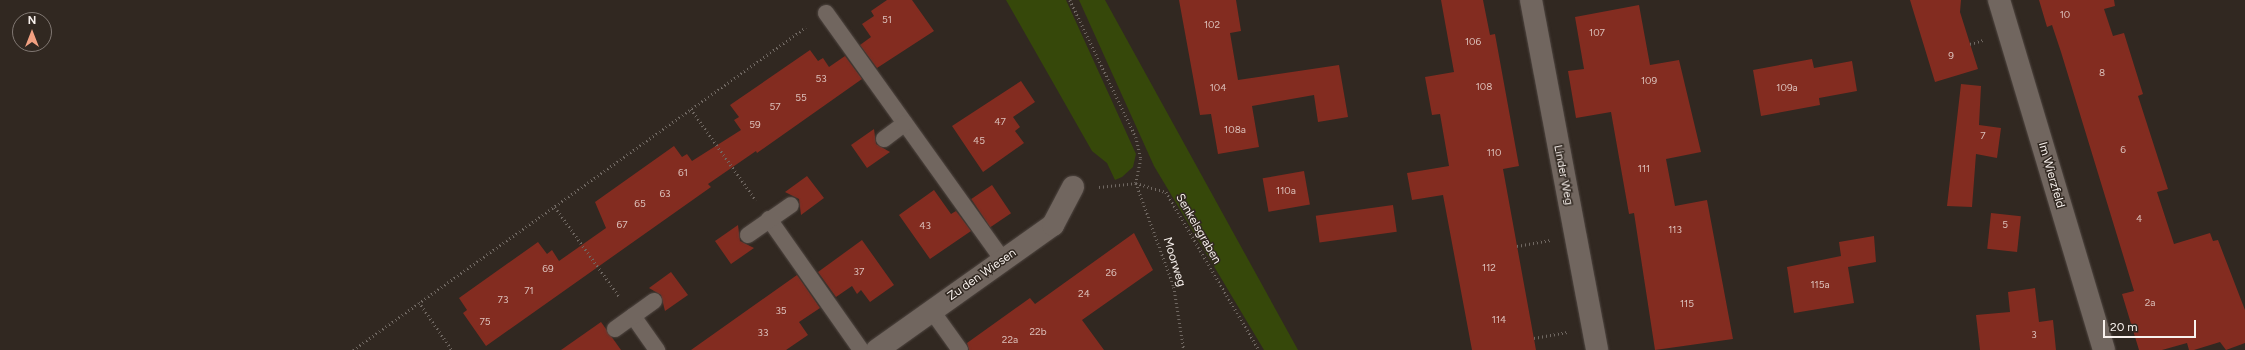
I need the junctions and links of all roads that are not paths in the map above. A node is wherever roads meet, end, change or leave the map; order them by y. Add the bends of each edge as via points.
1 (1531, 0) edge
2 (1999, 0) edge
3 (826, 13) road end
4 (905, 123) junction
5 (884, 139) dead end
6 (1073, 187) road end
7 (791, 205) dead end
8 (769, 219) junction
9 (748, 235) dead end
10 (1003, 260) junction
11 (654, 301) dead end
12 (932, 311) junction
13 (632, 316) junction
14 (615, 329) dead end
15 (657, 350) edge
16 (861, 350) edge
17 (876, 350) edge
18 (960, 350) edge
19 (1596, 350) edge
20 (2104, 350) edge

1 - 19 street, Linder Weg
2 - 20 street, Im Wierzfeld
3 - 4 lane
4 - 5 lane
4 - 10 lane
6 - 10 street, Zu den Wiesen via 1053,225
7 - 8 lane
8 - 9 lane
8 - 16 lane
10 - 12 street, Zu den Wiesen
11 - 13 lane
12 - 17 street, Zu den Wiesen
12 - 18 lane
13 - 14 lane
13 - 15 lane

